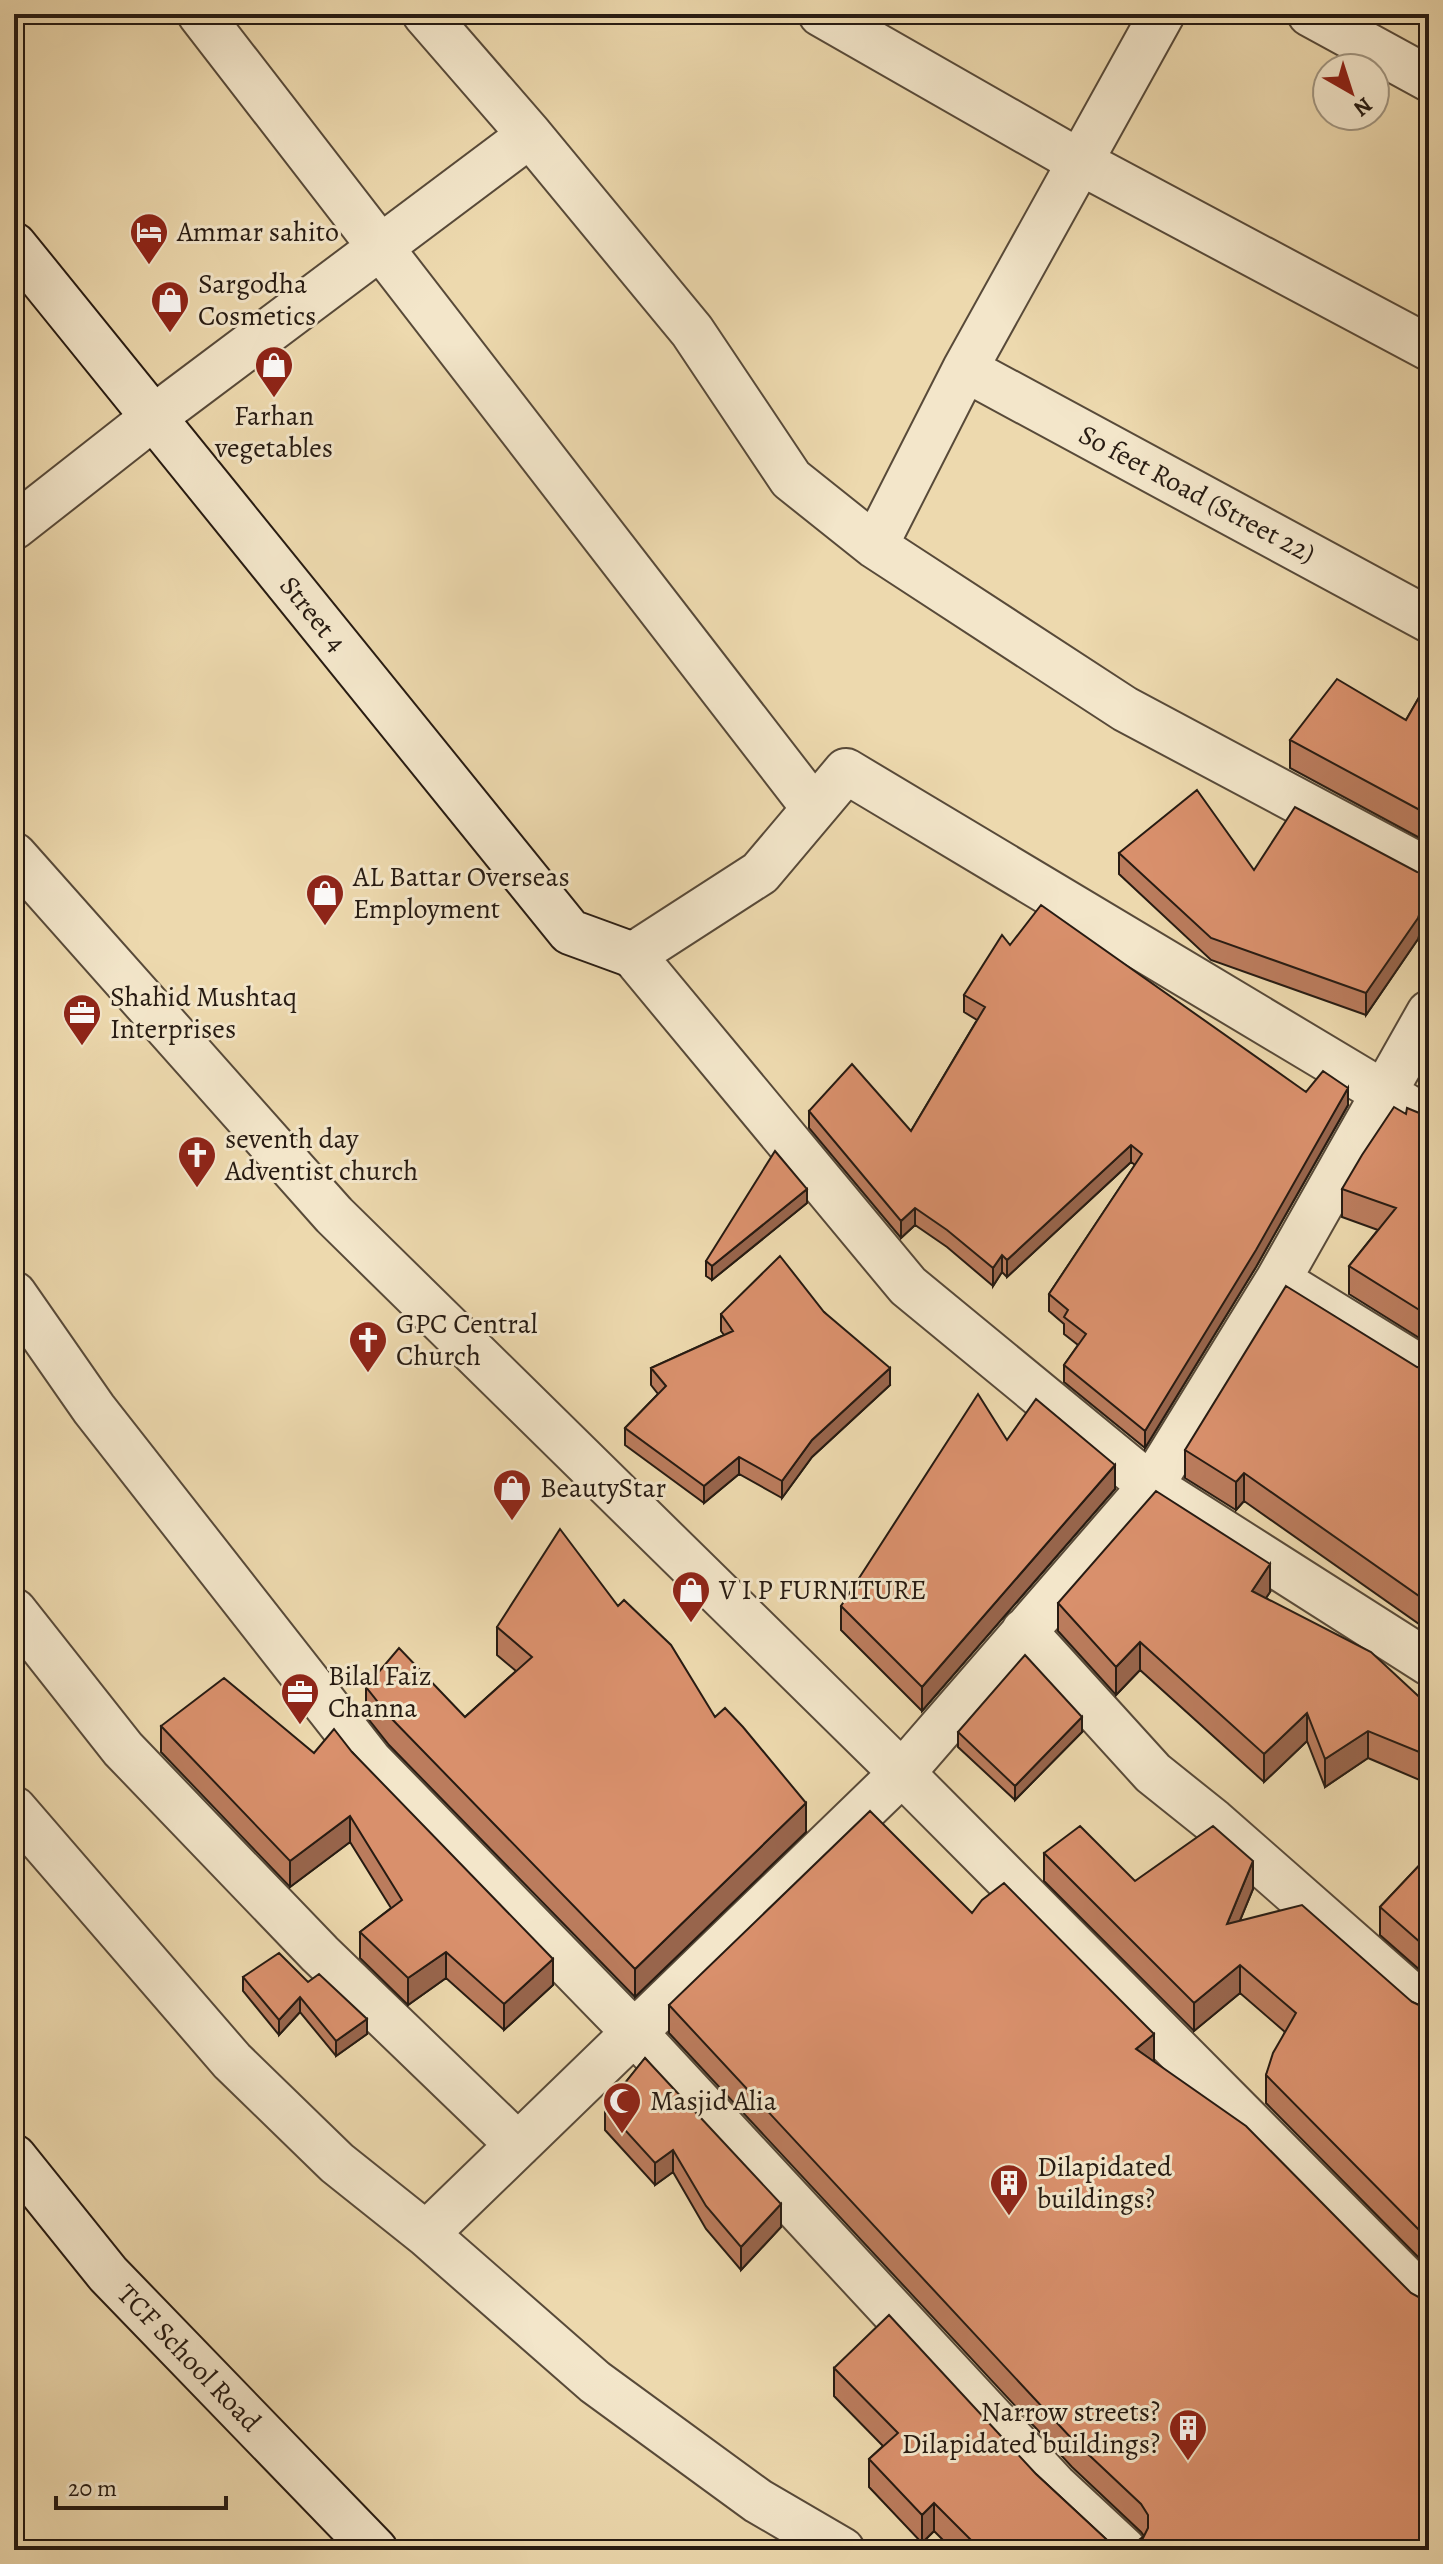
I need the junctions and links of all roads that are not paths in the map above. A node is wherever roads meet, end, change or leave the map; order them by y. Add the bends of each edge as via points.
1 (425, 14) edge
2 (821, 14) edge
3 (1162, 14) edge
4 (1310, 14) edge
5 (218, 20) edge
6 (1429, 79) edge
7 (530, 135) junction
8 (1080, 162) junction
9 (14, 245) edge
10 (381, 248) junction
11 (1429, 348) edge
12 (965, 369) junction
13 (154, 417) junction
14 (14, 527) edge
15 (875, 546) junction
16 (1429, 620) edge
17 (814, 808) junction
18 (14, 855) edge
19 (1429, 871) edge
20 (633, 955) junction
21 (1429, 1013) edge
22 (1384, 1092) junction
23 (1429, 1120) edge
24 (1278, 1280) junction
25 (14, 1294) edge
26 (1429, 1373) edge
27 (1151, 1486) junction
28 (14, 1611) edge
29 (1024, 1631) junction
30 (1429, 1663) edge
31 (902, 1773) junction
32 (14, 1809) edge
33 (1429, 2011) edge
34 (633, 2031) junction
35 (518, 2145) junction
36 (14, 2157) edge
37 (426, 2234) junction
38 (1429, 2303) edge
39 (375, 2550) edge
40 (842, 2550) edge
41 (1124, 2550) edge

1 - 7 street
2 - 8 street
3 - 8 street
4 - 6 street
5 - 10 street
7 - 10 street
7 - 15 street via 692,331 791,479
8 - 11 street
8 - 12 street
9 - 13 street, Street 4
10 - 13 street
10 - 17 street
12 - 15 street
12 - 16 street, So feet Road (Street 22)
13 - 14 street
13 - 20 street, Street 4 via 570,932
15 - 19 street via 1125,709
17 - 20 street via 760,873
17 - 22 street via 846,771
18 - 31 street via 334,1215
20 - 27 street via 908,1286
21 - 22 street
22 - 23 street
22 - 24 street
24 - 26 street
24 - 27 street
25 - 34 street via 94,1409 370,1761
27 - 29 street
27 - 30 street
28 - 35 street via 123,1749 320,1954
29 - 31 street
29 - 33 street via 1153,1773
31 - 34 street
31 - 38 street
32 - 37 street via 232,2061 337,2163
34 - 35 street
34 - 41 street via 1054,2485
35 - 37 street
36 - 39 street, TCF School Road via 108,2274
37 - 40 street via 595,2382 758,2501

